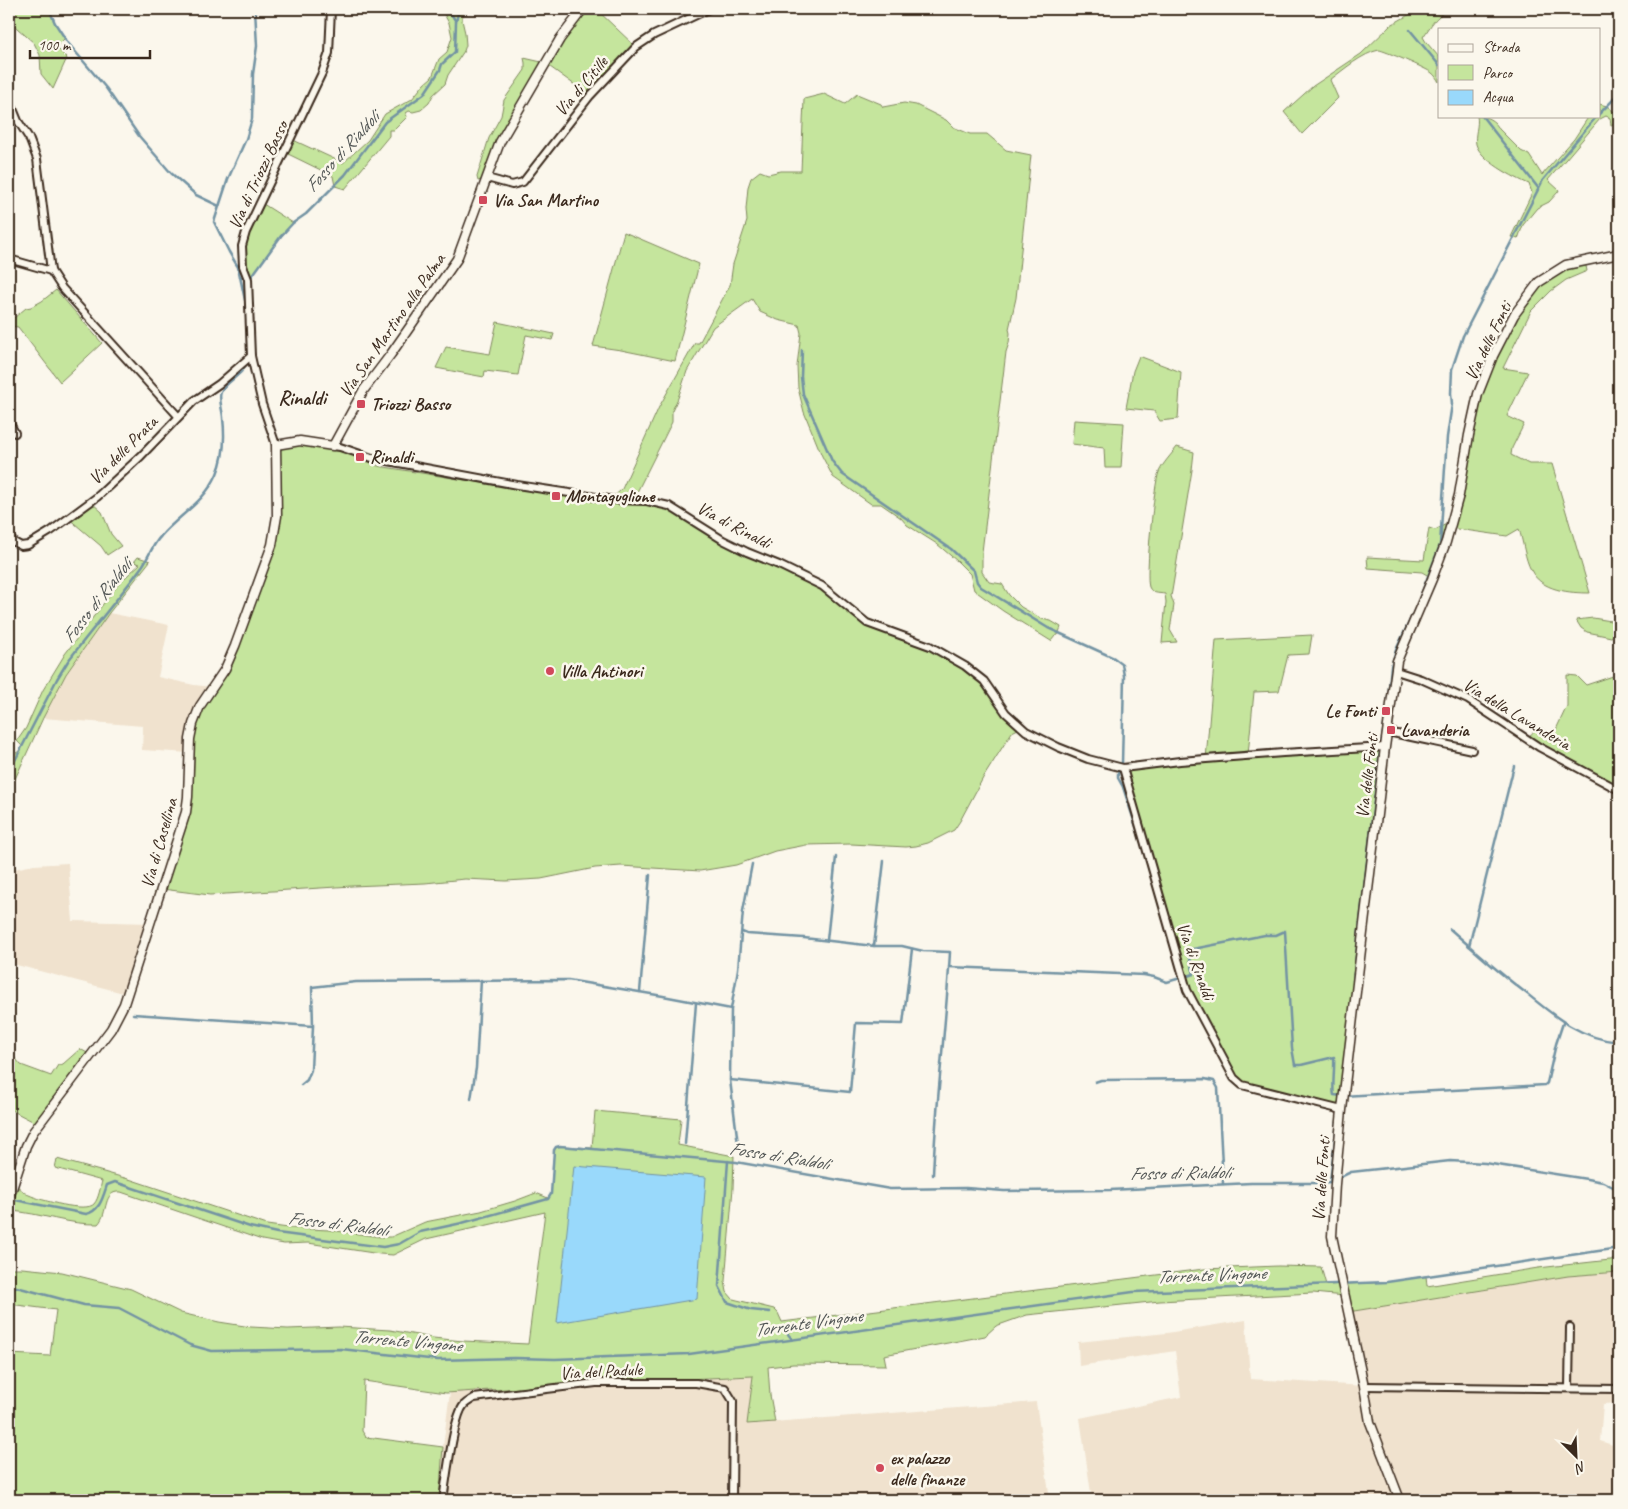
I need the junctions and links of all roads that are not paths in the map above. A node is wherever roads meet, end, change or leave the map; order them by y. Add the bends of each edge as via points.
1 (332, 9) edge
2 (583, 9) edge
3 (709, 9) edge
4 (9, 98) edge
5 (487, 178) junction
6 (1619, 252) edge
7 (9, 258) edge
8 (52, 271) junction
9 (250, 356) junction
10 (178, 416) junction
11 (9, 422) edge
12 (15, 433) dead end
13 (276, 445) junction
14 (333, 446) junction
15 (9, 540) edge
16 (1396, 671) junction
17 (1388, 732) junction
18 (1386, 747) junction
19 (1472, 750) dead end
20 (1123, 768) junction
21 (1619, 790) edge
22 (1342, 1110) junction
23 (9, 1196) edge
24 (1570, 1327) dead end
25 (1364, 1386) junction
26 (1569, 1388) junction
27 (1619, 1389) edge
28 (443, 1500) edge
29 (732, 1500) edge
30 (1400, 1500) edge

1 - 9 street, Via di Triozzi Basso via 329,53 322,74 242,246 243,266 248,279
2 - 5 street, Via San Martino alla Palma via 560,39 500,142
3 - 5 street, Via di Citille via 636,46 590,96 523,182 512,185
4 - 8 street via 37,159
5 - 14 street, Via San Martino alla Palma via 458,259 364,391
6 - 16 street, Via delle Fonti via 1566,265 1539,282 1514,316 1478,394 1448,535 1397,661
7 - 8 street
8 - 10 street via 62,288
9 - 10 street, Via delle Prata
9 - 13 street, Via di Triozzi Basso
10 - 15 street, Via delle Prata via 91,502 28,545 21,546
11 - 12 street
13 - 14 street, Via di Rinaldi via 300,441
13 - 23 street, Via di Casellina via 277,516 272,545 235,646 193,724 186,812 124,1004 111,1029 33,1132
14 - 20 street, Via di Rinaldi via 372,458 479,478 669,506 723,540 822,586 867,623 930,646 965,666 984,682 1006,713 1026,731 1088,759
16 - 17 street, Via delle Fonti
16 - 21 street, Via della Lavanderia via 1468,700 1539,747
17 - 18 street, Via delle Fonti
17 - 19 street
18 - 20 street, Via di Rinaldi
18 - 22 street, Via delle Fonti
20 - 22 street, Via di Rinaldi via 1186,990 1234,1078 1242,1085
22 - 25 street, Via delle Fonti via 1332,1236
24 - 26 street
25 - 26 street
25 - 30 street, Via delle Fonti via 1370,1422
26 - 27 street
28 - 29 street, Via del Padule via 456,1426 464,1405 474,1398 596,1383 696,1383 725,1388 733,1401

